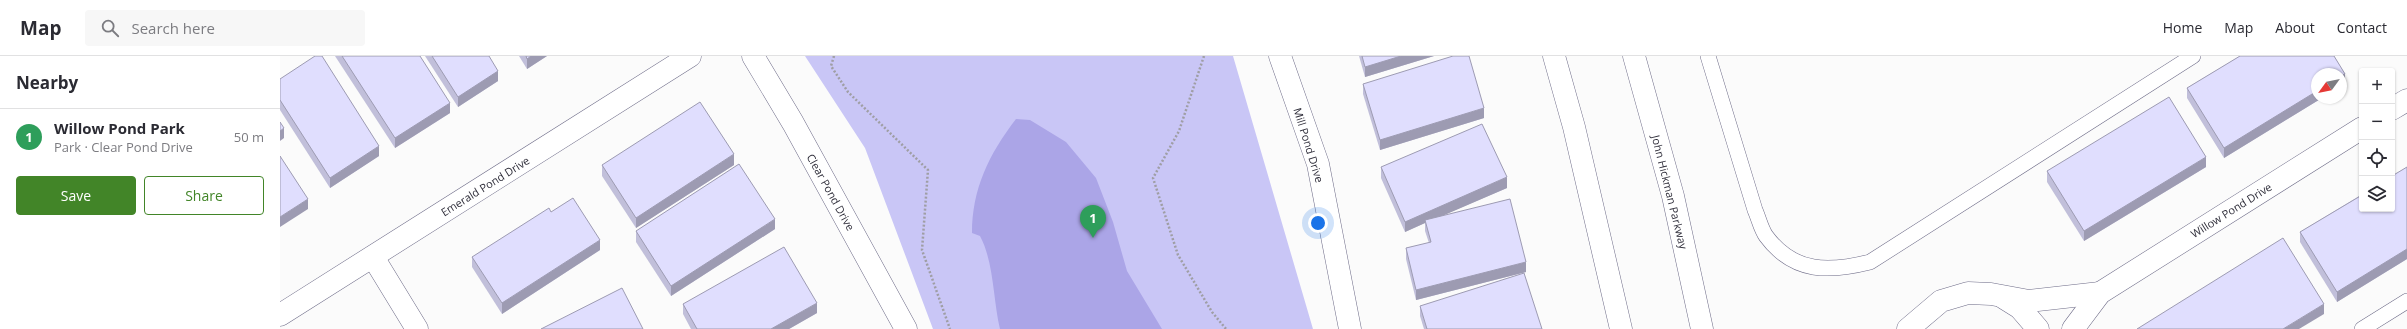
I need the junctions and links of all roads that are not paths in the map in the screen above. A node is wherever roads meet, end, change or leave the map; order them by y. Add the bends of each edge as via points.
1 (690, 56) edge
2 (753, 56) edge
3 (1280, 56) edge
4 (1554, 56) edge
5 (1634, 56) edge
6 (1708, 56) edge
7 (2193, 56) edge
8 (2407, 100) edge
9 (2395, 107) edge
10 (2359, 130) edge
11 (373, 257) junction
12 (2100, 293) junction
13 (1996, 295) junction
14 (2407, 301) edge
15 (280, 315) edge
16 (1915, 325) edge
17 (417, 329) edge
18 (906, 329) edge
19 (1350, 329) edge
20 (1621, 329) edge
21 (1702, 329) edge
22 (2038, 329) edge
23 (2073, 329) edge
24 (2362, 329) edge

1 - 11 street, Emerald Pond Drive
2 - 18 street, Clear Pond Drive via 793,123
3 - 19 street, Mill Pond Drive via 1318,164
4 - 20 street via 1574,127
5 - 21 street, John Hickman Parkway via 1673,196
6 - 7 lane via 1765,235 1775,246 1815,269 1843,269 1870,262
8 - 9 street
10 - 12 street, Willow Pond Drive
11 - 15 street, Emerald Pond Drive
11 - 17 street
12 - 13 street, Willow Pond Drive via 2029,301
12 - 23 street, Willow Pond Drive
13 - 16 street, Willow Pond Drive via 1977,293 1954,296 1941,301
13 - 22 street via 2020,308
14 - 24 lane

